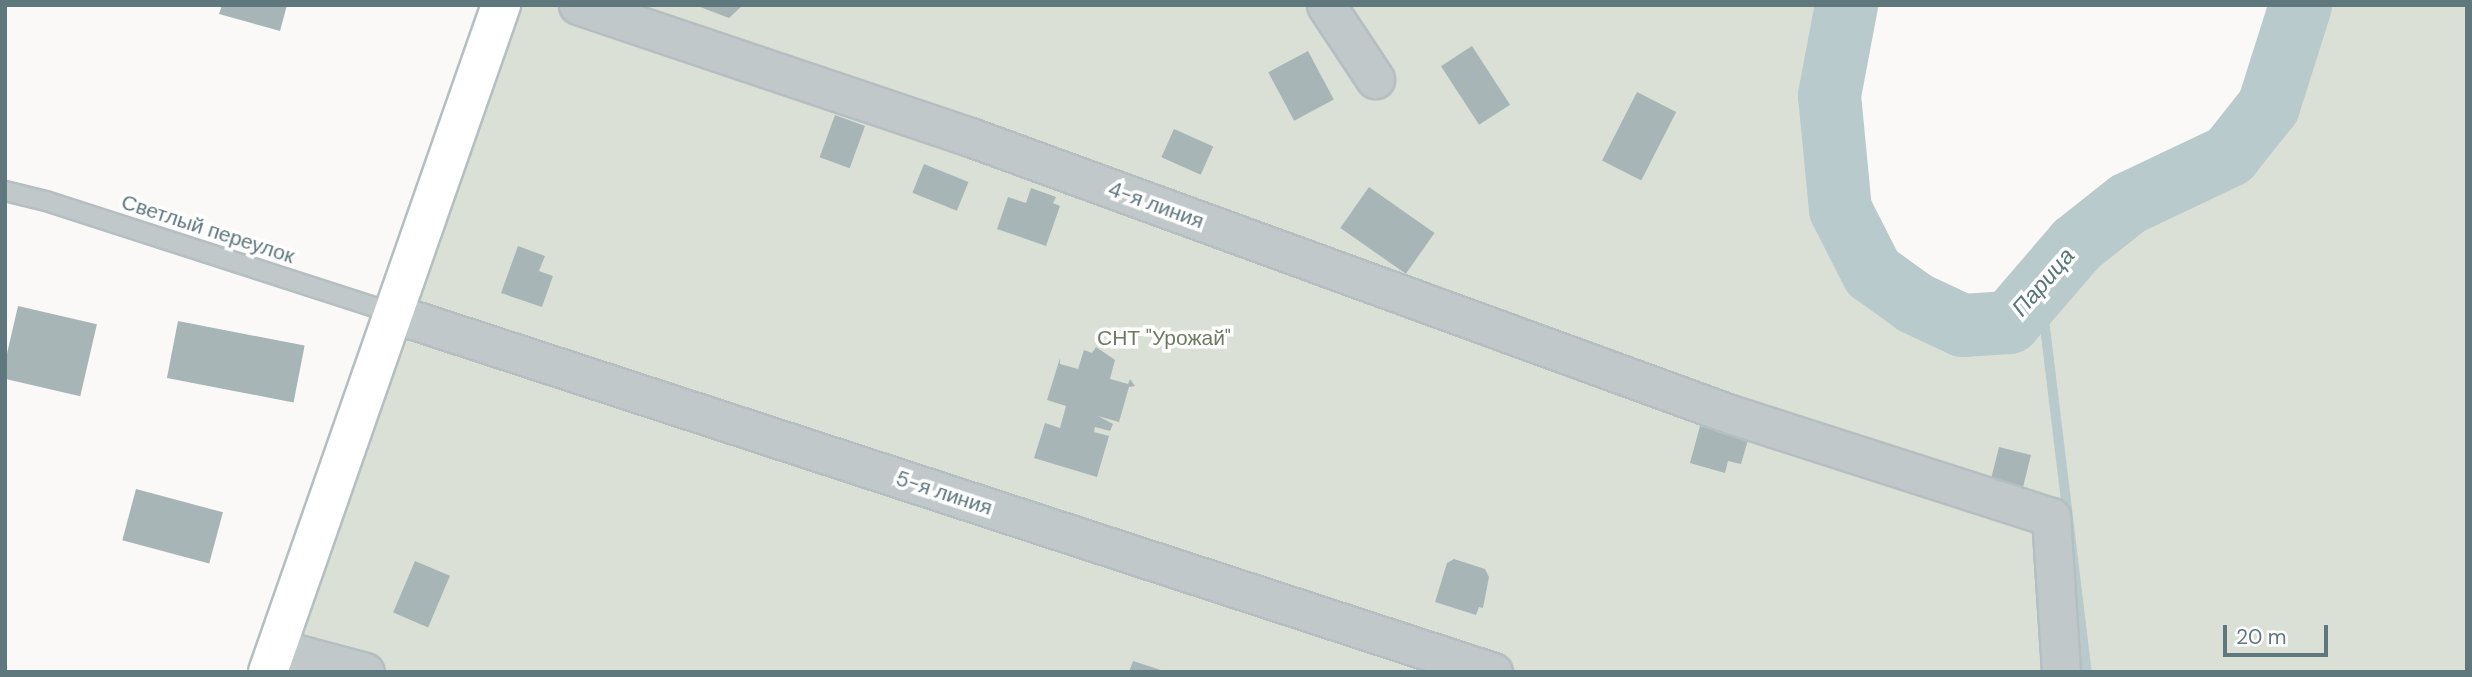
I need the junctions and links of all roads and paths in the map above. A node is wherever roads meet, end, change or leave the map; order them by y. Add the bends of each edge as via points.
1 (501, 5) edge
2 (579, 5) edge
3 (1326, 5) edge
4 (1375, 79) dead end
5 (5, 191) edge
6 (395, 313) junction
7 (272, 660) edge
8 (365, 672) edge
9 (1493, 672) edge
10 (2061, 672) edge

1 - 6 street
2 - 10 street, 4-я линия via 970,136 1730,414 2051,517
3 - 4 street
5 - 6 lane, Светлый переулок
6 - 7 street
6 - 9 street, 5-я линия
7 - 8 street

